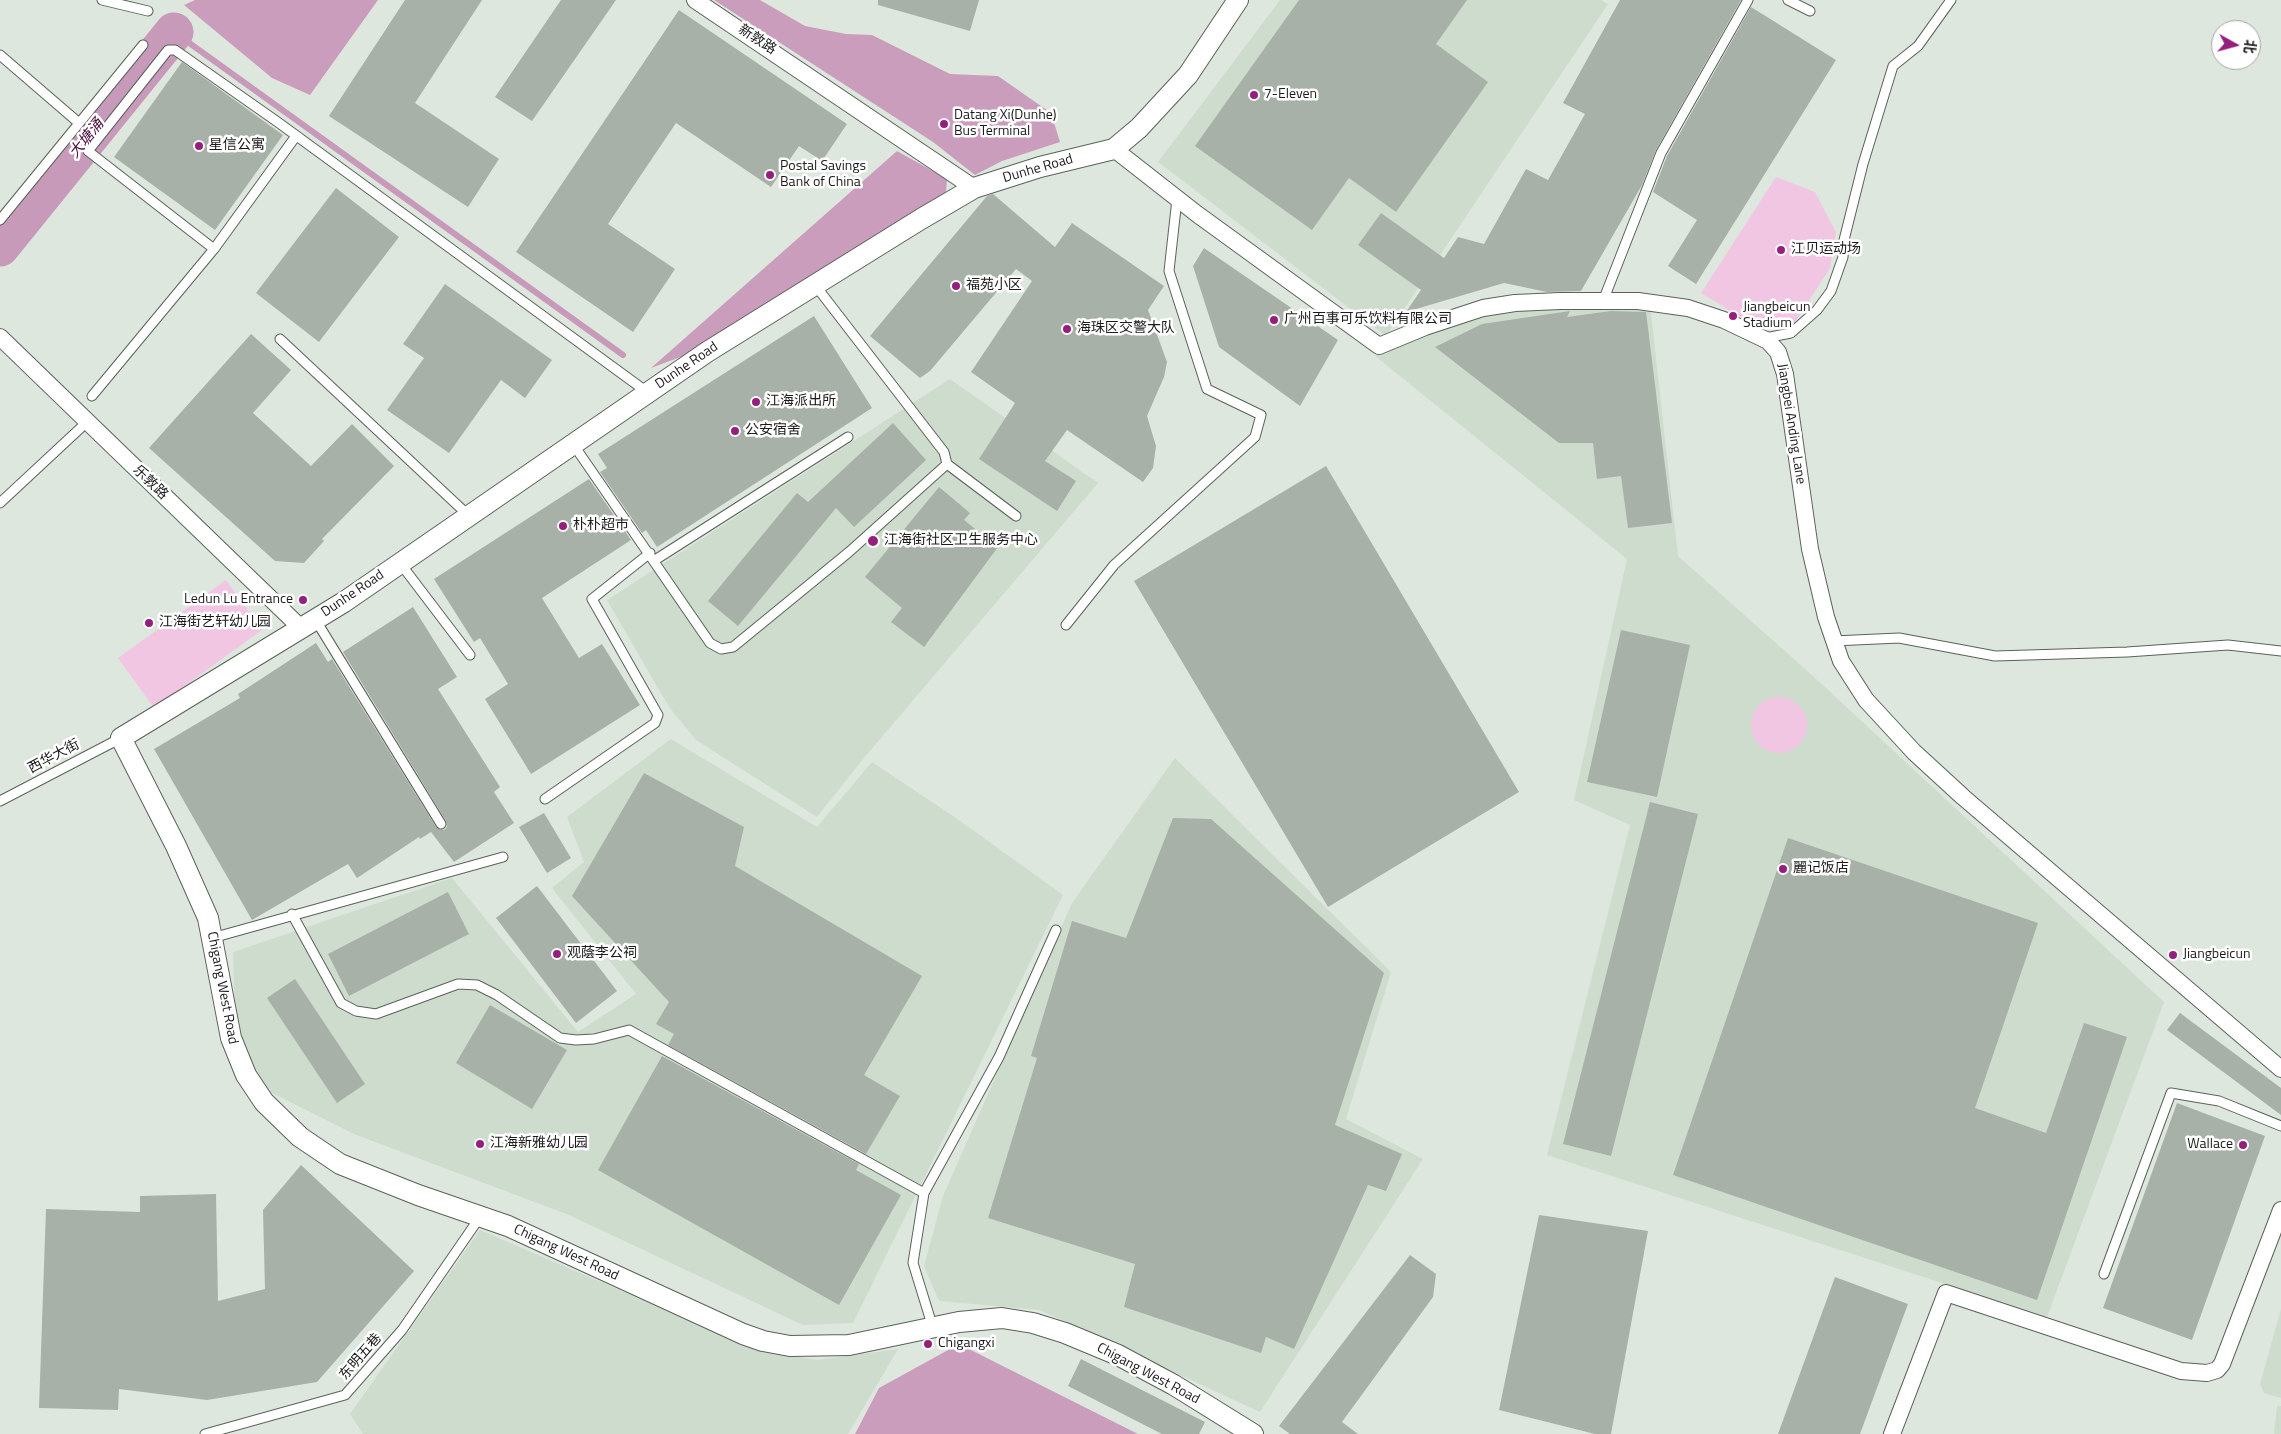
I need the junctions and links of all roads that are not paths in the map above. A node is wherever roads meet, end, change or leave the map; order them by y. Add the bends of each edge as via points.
1 (102, 0) edge
2 (695, 0) edge
3 (1238, 0) edge
4 (1748, 0) edge
5 (1788, 0) edge
6 (1951, 0) edge
7 (148, 11) dead end
8 (1810, 11) dead end
9 (143, 45) dead end
10 (0, 55) edge
11 (79, 123) junction
12 (296, 136) junction
13 (1114, 149) junction
14 (974, 188) junction
15 (1177, 199) junction
16 (0, 220) edge
17 (214, 249) junction
18 (814, 285) junction
19 (1603, 301) junction
20 (0, 336) edge
21 (1763, 338) junction
22 (280, 339) dead end
23 (648, 392) junction
24 (92, 396) dead end
25 (87, 422) junction
26 (848, 437) dead end
27 (573, 443) junction
28 (947, 464) junction
29 (0, 503) edge
30 (468, 515) junction
31 (1016, 516) dead end
32 (652, 556) junction
33 (400, 563) junction
34 (308, 623) junction
35 (1066, 625) dead end
36 (1833, 641) junction
37 (2281, 651) edge
38 (470, 655) dead end
39 (121, 738) junction
40 (544, 800) dead end
41 (0, 801) edge
42 (441, 824) dead end
43 (503, 857) dead end
44 (292, 914) junction
45 (1056, 930) dead end
46 (212, 938) junction
47 (2281, 1069) edge
48 (2281, 1126) edge
49 (924, 1193) junction
50 (2281, 1210) edge
51 (480, 1216) junction
52 (2104, 1274) dead end
53 (932, 1328) junction
54 (1243, 1431) edge
55 (205, 1434) edge
56 (1892, 1434) edge

1 - 7 lane
2 - 14 street, 新敦路
3 - 13 street, Dunhe Road via 1188,75 1139,128
4 - 19 lane via 1661,153
5 - 8 lane
6 - 21 lane via 1918,46 1893,66 1863,164 1844,240 1843,257 1831,292 1817,310 1791,333
9 - 11 lane
10 - 11 lane
11 - 16 lane
12 - 17 lane
12 - 17 lane via 175,50 168,50 88,151
12 - 23 lane
13 - 14 street, Dunhe Road via 1040,167
13 - 15 street
14 - 18 street, Dunhe Road
15 - 19 street, Jiangbei Anding Lane via 1378,346 1483,308 1515,303
15 - 35 lane via 1169,271 1207,389 1261,415 1255,438 1114,565
17 - 24 lane
18 - 23 street, Dunhe Road
18 - 28 lane via 944,452
19 - 21 street, Jiangbei Anding Lane via 1638,301 1688,308
20 - 25 street, 乐敦路
21 - 36 street, Jiangbei Anding Lane via 1778,352 1785,374 1810,550
22 - 30 lane
23 - 27 street, Dunhe Road
25 - 29 lane
25 - 34 street, 乐敦路
26 - 32 lane
27 - 30 street, Dunhe Road
27 - 32 lane
28 - 31 lane
28 - 32 lane via 849,552 733,647 721,649 710,643
30 - 33 street, Dunhe Road
32 - 40 lane via 592,600 658,715 655,723
33 - 34 street, Dunhe Road
33 - 38 lane
34 - 39 street, Dunhe Road
34 - 42 lane
36 - 37 lane via 1899,638 1995,656 2228,645
36 - 47 street, Jiangbei Anding Lane via 1841,662 1866,700 1914,752
39 - 41 lane, 西华大街
39 - 46 street, Chigang West Road via 176,846 208,918
43 - 44 lane
44 - 46 lane
44 - 49 lane via 341,1003 356,1011 376,1014 458,984 477,985 497,994 560,1038 594,1039 629,1030
45 - 49 lane via 999,1057
46 - 51 street, Chigang West Road via 231,1038 246,1075 264,1102 300,1137 340,1164
48 - 52 lane via 2219,1101 2172,1092
49 - 53 lane via 913,1263
50 - 56 street via 2217,1370 2206,1373 2182,1371 1946,1293
51 - 53 street, Chigang West Road via 763,1341 790,1346 850,1345
51 - 55 lane, 东明五巷 via 402,1330 345,1395
53 - 54 street, Chigang West Road via 1002,1318 1064,1333 1118,1355 1174,1385

